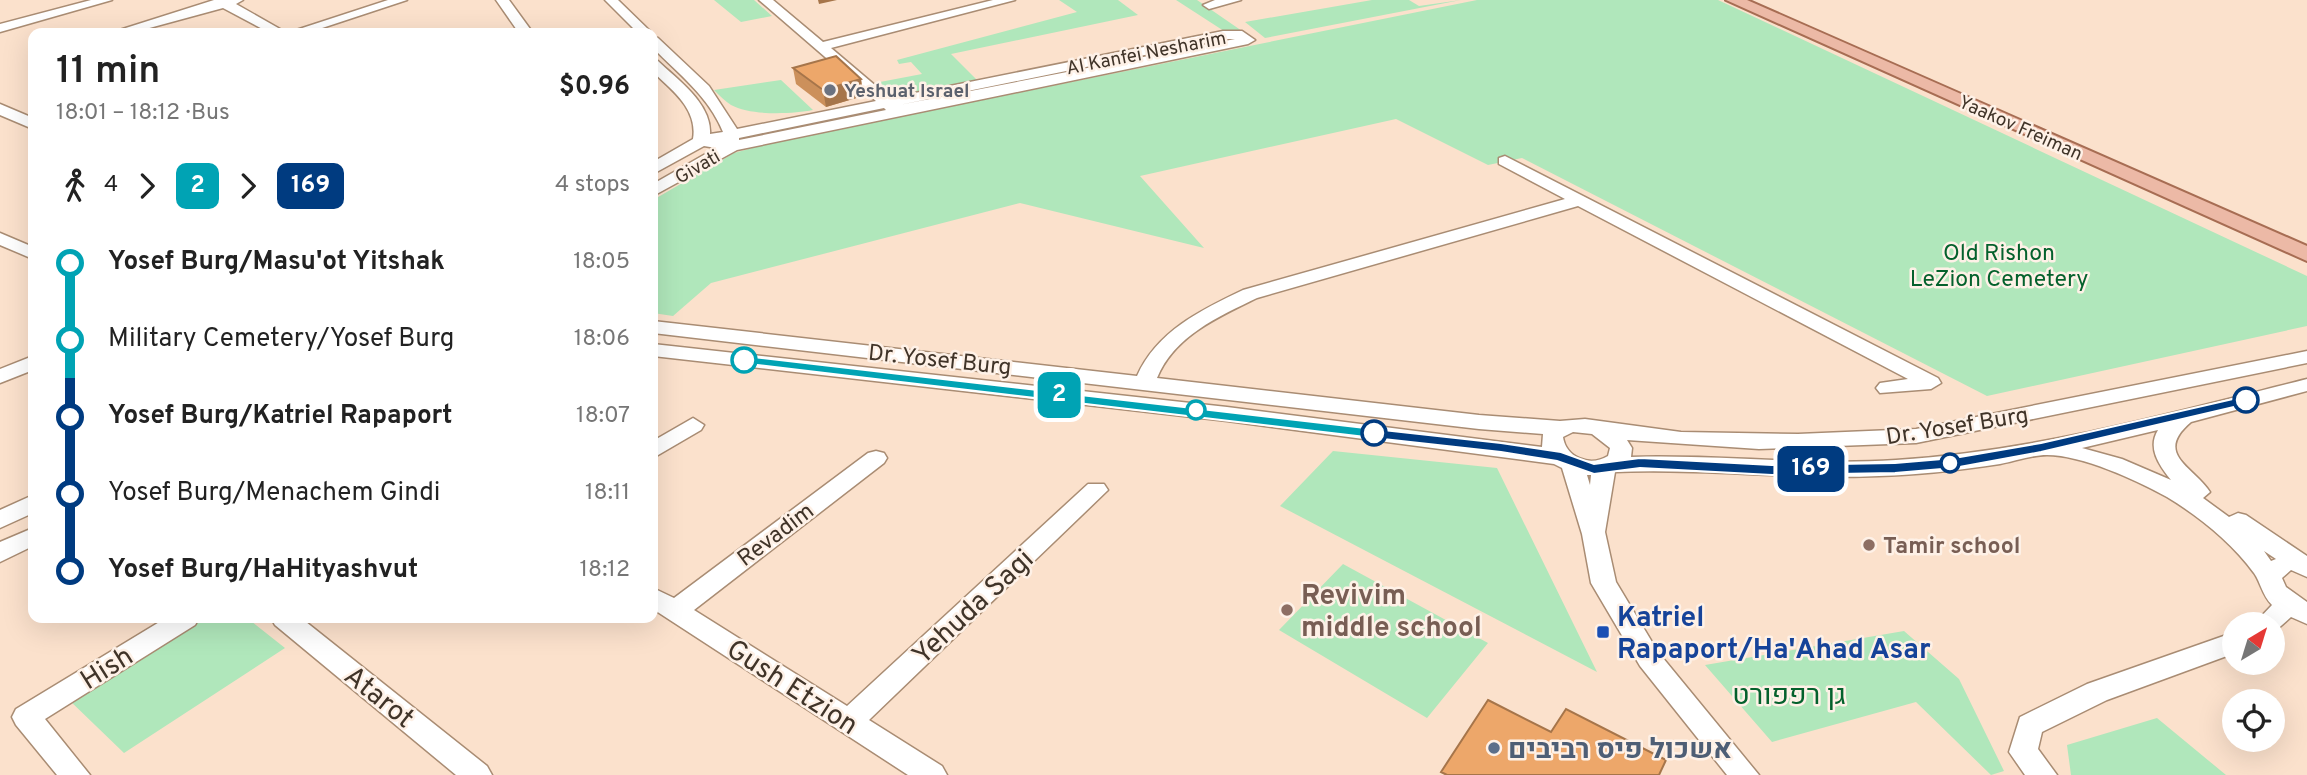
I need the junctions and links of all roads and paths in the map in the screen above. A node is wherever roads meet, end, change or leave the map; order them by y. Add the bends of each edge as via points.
1 (106, 0) edge
2 (401, 0) edge
3 (502, 0) edge
4 (765, 0) edge
5 (1009, 0) edge
6 (1235, 0) edge
7 (1734, 0) edge
8 (1755, 0) edge
9 (227, 1) edge
10 (606, 4) edge
11 (1209, 5) dead end
12 (0, 28) edge
13 (134, 28) edge
14 (272, 28) edge
15 (310, 28) edge
16 (522, 28) edge
17 (621, 28) edge
18 (638, 28) edge
19 (658, 46) edge
20 (819, 47) junction
21 (658, 69) edge
22 (893, 108) junction
23 (0, 109) edge
24 (721, 109) junction
25 (28, 119) edge
26 (28, 119) edge
27 (803, 121) junction
28 (0, 125) edge
29 (732, 140) junction
30 (701, 141) junction
31 (1506, 161) dead end
32 (658, 166) edge
33 (658, 188) edge
34 (1580, 200) junction
35 (2307, 237) edge
36 (0, 238) edge
37 (28, 252) edge
38 (2307, 254) edge
39 (658, 328) edge
40 (658, 350) edge
41 (2307, 357) edge
42 (28, 364) edge
43 (0, 377) edge
44 (1145, 382) junction
45 (2307, 385) edge
46 (1886, 388) dead end
47 (2183, 416) junction
48 (693, 425) dead end
49 (1561, 428) junction
50 (1603, 430) junction
51 (2041, 447) junction
52 (658, 448) edge
53 (876, 458) dead end
54 (1566, 461) junction
55 (1609, 467) junction
56 (1096, 490) dead end
57 (28, 506) edge
58 (0, 520) edge
59 (1594, 534) junction
60 (28, 539) edge
61 (0, 553) edge
62 (2306, 568) edge
63 (2269, 575) junction
64 (664, 604) edge
65 (2298, 609) edge
66 (178, 623) edge
67 (290, 623) edge
68 (2222, 647) edge
69 (849, 722) junction
70 (75, 775) edge
71 (477, 775) edge
72 (932, 775) edge
73 (1744, 775) edge
74 (2042, 775) edge

1 - 12 street
2 - 15 street
3 - 16 street
4 - 20 street
5 - 20 street
6 - 11 street
7 - 38 main road, Yaakov Freiman
8 - 35 main road, Yaakov Freiman
9 - 13 street
9 - 14 street
10 - 17 street
10 - 18 street
19 - 24 street
20 - 22 street
21 - 30 street via 700,115 705,128
22 - 22 street, Al Kanfei Nesharim via 1248,40 1237,34 1223,35
22 - 27 street, Al Kanfei Nesharim
22 - 29 street, Al Kanfei Nesharim
23 - 25 street
24 - 27 street via 751,119
24 - 29 street
26 - 28 street
27 - 29 street, Al Kanfei Nesharim
29 - 30 street, Al Kanfei Nesharim
29 - 33 street, Givati
30 - 32 street, Givati
31 - 34 street
34 - 44 street via 1251,293 1205,315 1172,341 1151,363
34 - 46 street via 1931,383
36 - 37 street
39 - 44 street, Dr. Yosef Burg
40 - 54 street, Dr. Yosef Burg via 1227,414
41 - 50 street, Dr. Yosef Burg via 1916,436 1703,441
42 - 43 street
44 - 49 street, Dr. Yosef Burg
45 - 47 street, Dr. Yosef Burg
47 - 51 street, Dr. Yosef Burg
47 - 62 street via 2164,439 2169,467
48 - 52 street
49 - 50 street, Dr. Yosef Burg via 1581,425
49 - 54 street via 1552,444
50 - 55 street via 1621,448 1622,455
51 - 55 street, Dr. Yosef Burg via 1895,468 1772,470 1640,463
51 - 63 street via 2115,465 2170,488 2247,545
53 - 64 street, Revadim
54 - 55 street, Dr. Yosef Burg
54 - 59 street
55 - 59 street
56 - 69 street, Yehuda Sagi
57 - 58 street
59 - 73 street via 1604,583 1649,659
60 - 61 street
62 - 63 street via 2281,566
63 - 65 street via 2273,588
64 - 69 street, Gush Etzion
66 - 70 street, Hish via 26,717
67 - 71 street, Atarot
68 - 74 street via 2097,692 2030,725 2023,751
69 - 72 street, Gush Etzion

